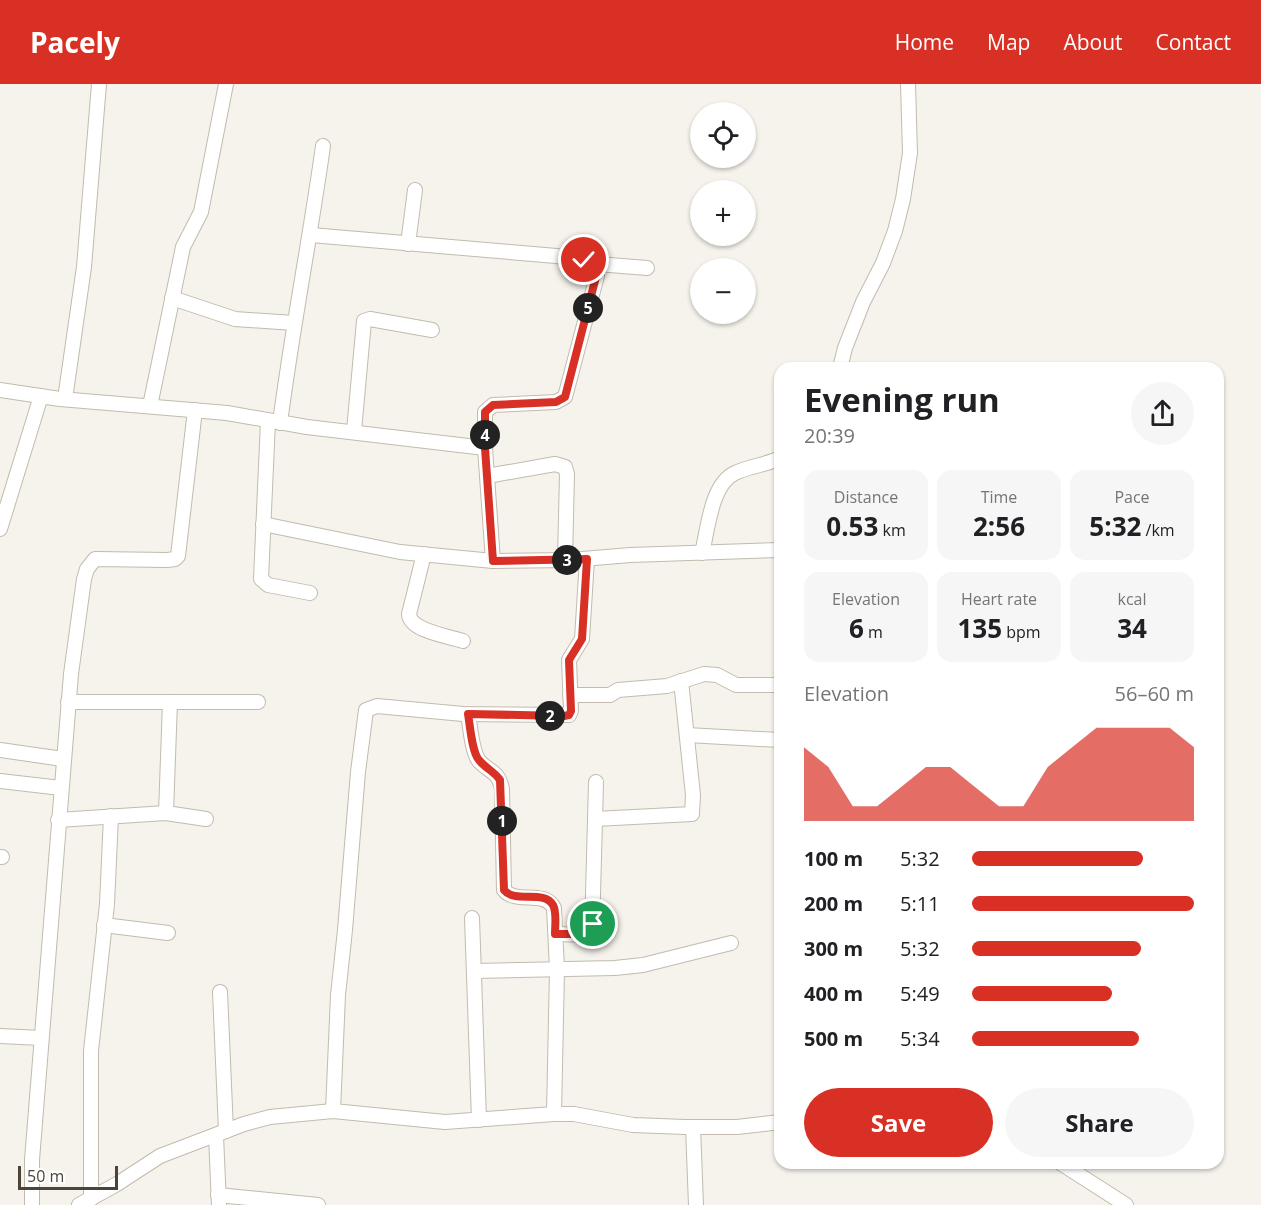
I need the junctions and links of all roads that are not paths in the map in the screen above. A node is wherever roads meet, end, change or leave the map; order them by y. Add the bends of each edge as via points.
1 (99, 84) edge
2 (226, 84) edge
3 (908, 84) edge
4 (323, 146) dead end
5 (415, 190) dead end
6 (311, 235) junction
7 (408, 244) junction
8 (597, 264) junction
9 (647, 268) dead end
10 (172, 298) junction
11 (294, 323) junction
12 (432, 330) dead end
13 (842, 362) edge
14 (0, 390) edge
15 (41, 396) junction
16 (65, 399) junction
17 (150, 406) junction
18 (195, 410) junction
19 (274, 422) junction
20 (354, 431) junction
21 (485, 448) junction
22 (774, 460) edge
23 (487, 476) junction
24 (263, 524) junction
25 (0, 529) edge
26 (774, 550) edge
27 (702, 553) junction
28 (424, 554) junction
29 (587, 559) junction
30 (565, 560) junction
31 (493, 561) junction
32 (310, 593) dead end
33 (464, 641) dead end
34 (681, 681) junction
35 (774, 685) edge
36 (570, 695) junction
37 (68, 702) junction
38 (170, 702) junction
39 (258, 702) dead end
40 (468, 714) junction
41 (687, 735) junction
42 (774, 741) edge
43 (0, 750) edge
44 (63, 759) junction
45 (0, 782) edge
46 (596, 782) dead end
47 (61, 788) junction
48 (166, 813) junction
49 (111, 816) junction
50 (206, 819) dead end
51 (595, 819) junction
52 (58, 820) junction
53 (472, 918) dead end
54 (104, 925) junction
55 (168, 933) dead end
56 (555, 934) junction
57 (731, 943) dead end
58 (557, 969) junction
59 (474, 971) junction
60 (220, 992) dead end
61 (0, 1036) edge
62 (41, 1038) junction
63 (333, 1111) junction
64 (555, 1113) junction
65 (479, 1120) junction
66 (774, 1123) edge
67 (693, 1127) junction
68 (221, 1133) junction
69 (1070, 1169) edge
70 (219, 1200) edge
71 (85, 1202) edge
72 (272, 1203) edge
73 (32, 1205) edge
74 (318, 1205) edge
75 (696, 1205) edge
76 (1126, 1205) edge

1 - 16 street via 84,267
2 - 10 street via 201,212 183,247
3 - 13 street via 910,153 897,220
4 - 6 street
5 - 7 street
6 - 7 street
6 - 11 street
7 - 8 street via 556,256
8 - 9 street
8 - 21 street via 565,397 556,402 493,405 485,412
10 - 11 street via 235,319
10 - 17 street
11 - 19 street
12 - 20 street via 364,321
14 - 15 street
15 - 16 street
15 - 25 street
16 - 17 street
17 - 18 street
18 - 19 street
18 - 37 street via 178,556 167,560 102,558 90,563 84,579
19 - 20 street
19 - 24 street
20 - 21 street
21 - 23 street
22 - 27 street via 732,474 722,484
23 - 30 street via 555,464 565,467
23 - 31 street
24 - 28 street
24 - 32 street via 261,579 268,585
26 - 27 street
27 - 29 street
28 - 31 street
28 - 33 street via 410,619 413,625
29 - 30 street
29 - 36 street via 582,639 569,660
30 - 31 street
34 - 35 street via 710,674 736,685
34 - 36 street via 667,686 622,689 610,695
34 - 41 street
36 - 40 street via 571,711 564,716
37 - 38 street
37 - 44 street
38 - 39 street
38 - 48 street
40 - 56 street via 475,754 500,780 504,890 511,896 552,902
40 - 63 street via 377,706 366,710 338,995
41 - 42 street
41 - 51 street via 692,814
43 - 44 street
44 - 47 street
45 - 47 street
46 - 51 street
47 - 52 street
48 - 49 street
48 - 50 street
49 - 52 street
49 - 54 street
51 - 56 street via 592,932
52 - 62 street
53 - 59 street
54 - 55 street
54 - 71 street via 91,1051
56 - 58 street
57 - 58 street via 643,965
58 - 59 street
58 - 64 street
59 - 65 street
60 - 68 street
61 - 62 street
62 - 73 street
63 - 65 street via 414,1121
63 - 68 street via 270,1117
64 - 65 street
64 - 67 street via 633,1125
66 - 67 street
67 - 75 street
68 - 70 street
68 - 71 street via 160,1156
69 - 76 street
70 - 72 street
72 - 74 street

